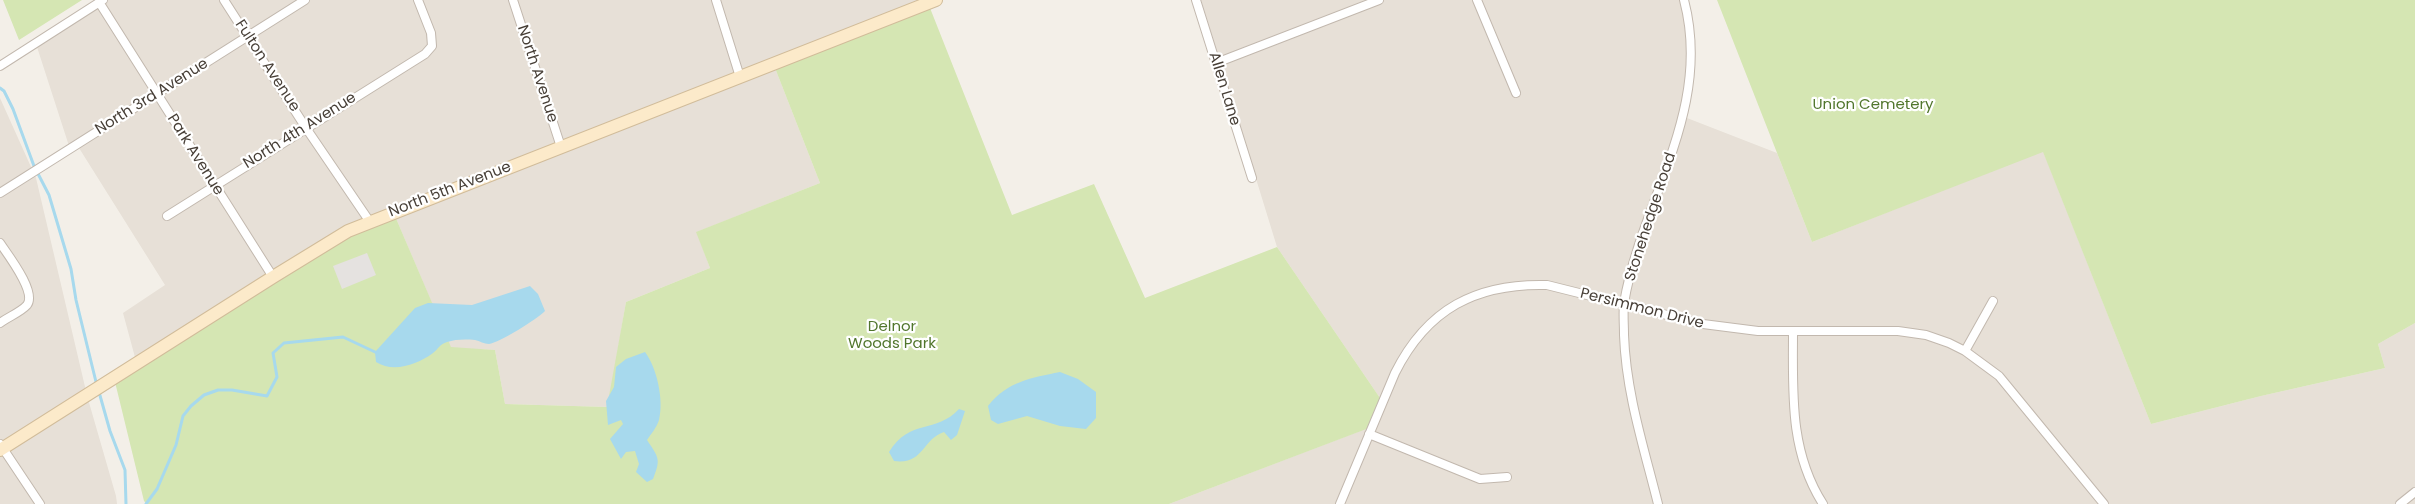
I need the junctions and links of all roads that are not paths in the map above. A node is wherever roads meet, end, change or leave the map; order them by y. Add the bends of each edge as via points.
1 (224, 0) edge
2 (305, 0) edge
3 (418, 0) edge
4 (513, 0) edge
5 (716, 0) edge
6 (936, 0) edge
7 (1196, 0) edge
8 (1379, 0) edge
9 (1477, 0) edge
10 (1684, 0) edge
11 (101, 1) edge
12 (248, 36) junction
13 (1216, 63) junction
14 (0, 66) edge
15 (740, 77) junction
16 (1516, 93) dead end
17 (157, 94) junction
18 (306, 128) junction
19 (561, 147) junction
20 (1252, 178) dead end
21 (215, 185) junction
22 (0, 193) edge
23 (167, 216) dead end
24 (370, 222) junction
25 (0, 243) edge
26 (273, 277) junction
27 (1992, 302) dead end
28 (1624, 306) junction
29 (0, 323) edge
30 (1793, 332) junction
31 (1965, 351) junction
32 (1369, 434) junction
33 (1, 448) edge
34 (1507, 477) dead end
35 (2415, 492) edge
36 (40, 504) edge
37 (1340, 504) edge
38 (1658, 504) edge
39 (1823, 504) edge
40 (2104, 504) edge
41 (2400, 504) edge

1 - 12 street, Fulton Avenue
2 - 12 street, North 3rd Avenue
3 - 18 street, North 4th Avenue via 432,46
4 - 19 street, North Avenue
5 - 15 street
6 - 15 main road, North 5th Avenue
7 - 13 street, Allen Lane
8 - 13 street
9 - 16 street
10 - 28 street, Stonehedge Road via 1692,45 1688,100 1633,264
11 - 14 street
11 - 17 street, Park Avenue
12 - 17 street, North 3rd Avenue
12 - 18 street, Fulton Avenue
13 - 20 street, Allen Lane
15 - 19 main road, North 5th Avenue
17 - 21 street, Park Avenue
17 - 22 street, North 3rd Avenue
18 - 21 street, North 4th Avenue
18 - 24 street, Fulton Avenue
19 - 24 main road, North 5th Avenue
21 - 23 street, North 4th Avenue
21 - 26 street, Park Avenue
24 - 26 main road, North 5th Avenue via 330,241
25 - 29 street via 29,289 30,300
26 - 33 main road, North 5th Avenue
27 - 31 street
28 - 30 street, Persimmon Drive via 1703,324
28 - 32 street, Persimmon Drive via 1547,285 1483,292 1459,302 1439,314 1406,351
28 - 38 street, Stonehedge Road via 1627,381
30 - 31 street, Persimmon Drive via 1898,331 1926,335
30 - 39 street via 1795,425 1807,469
31 - 40 street, Persimmon Drive via 1999,376
32 - 34 street via 1479,479
32 - 37 street, Persimmon Drive
33 - 36 street
35 - 41 street

